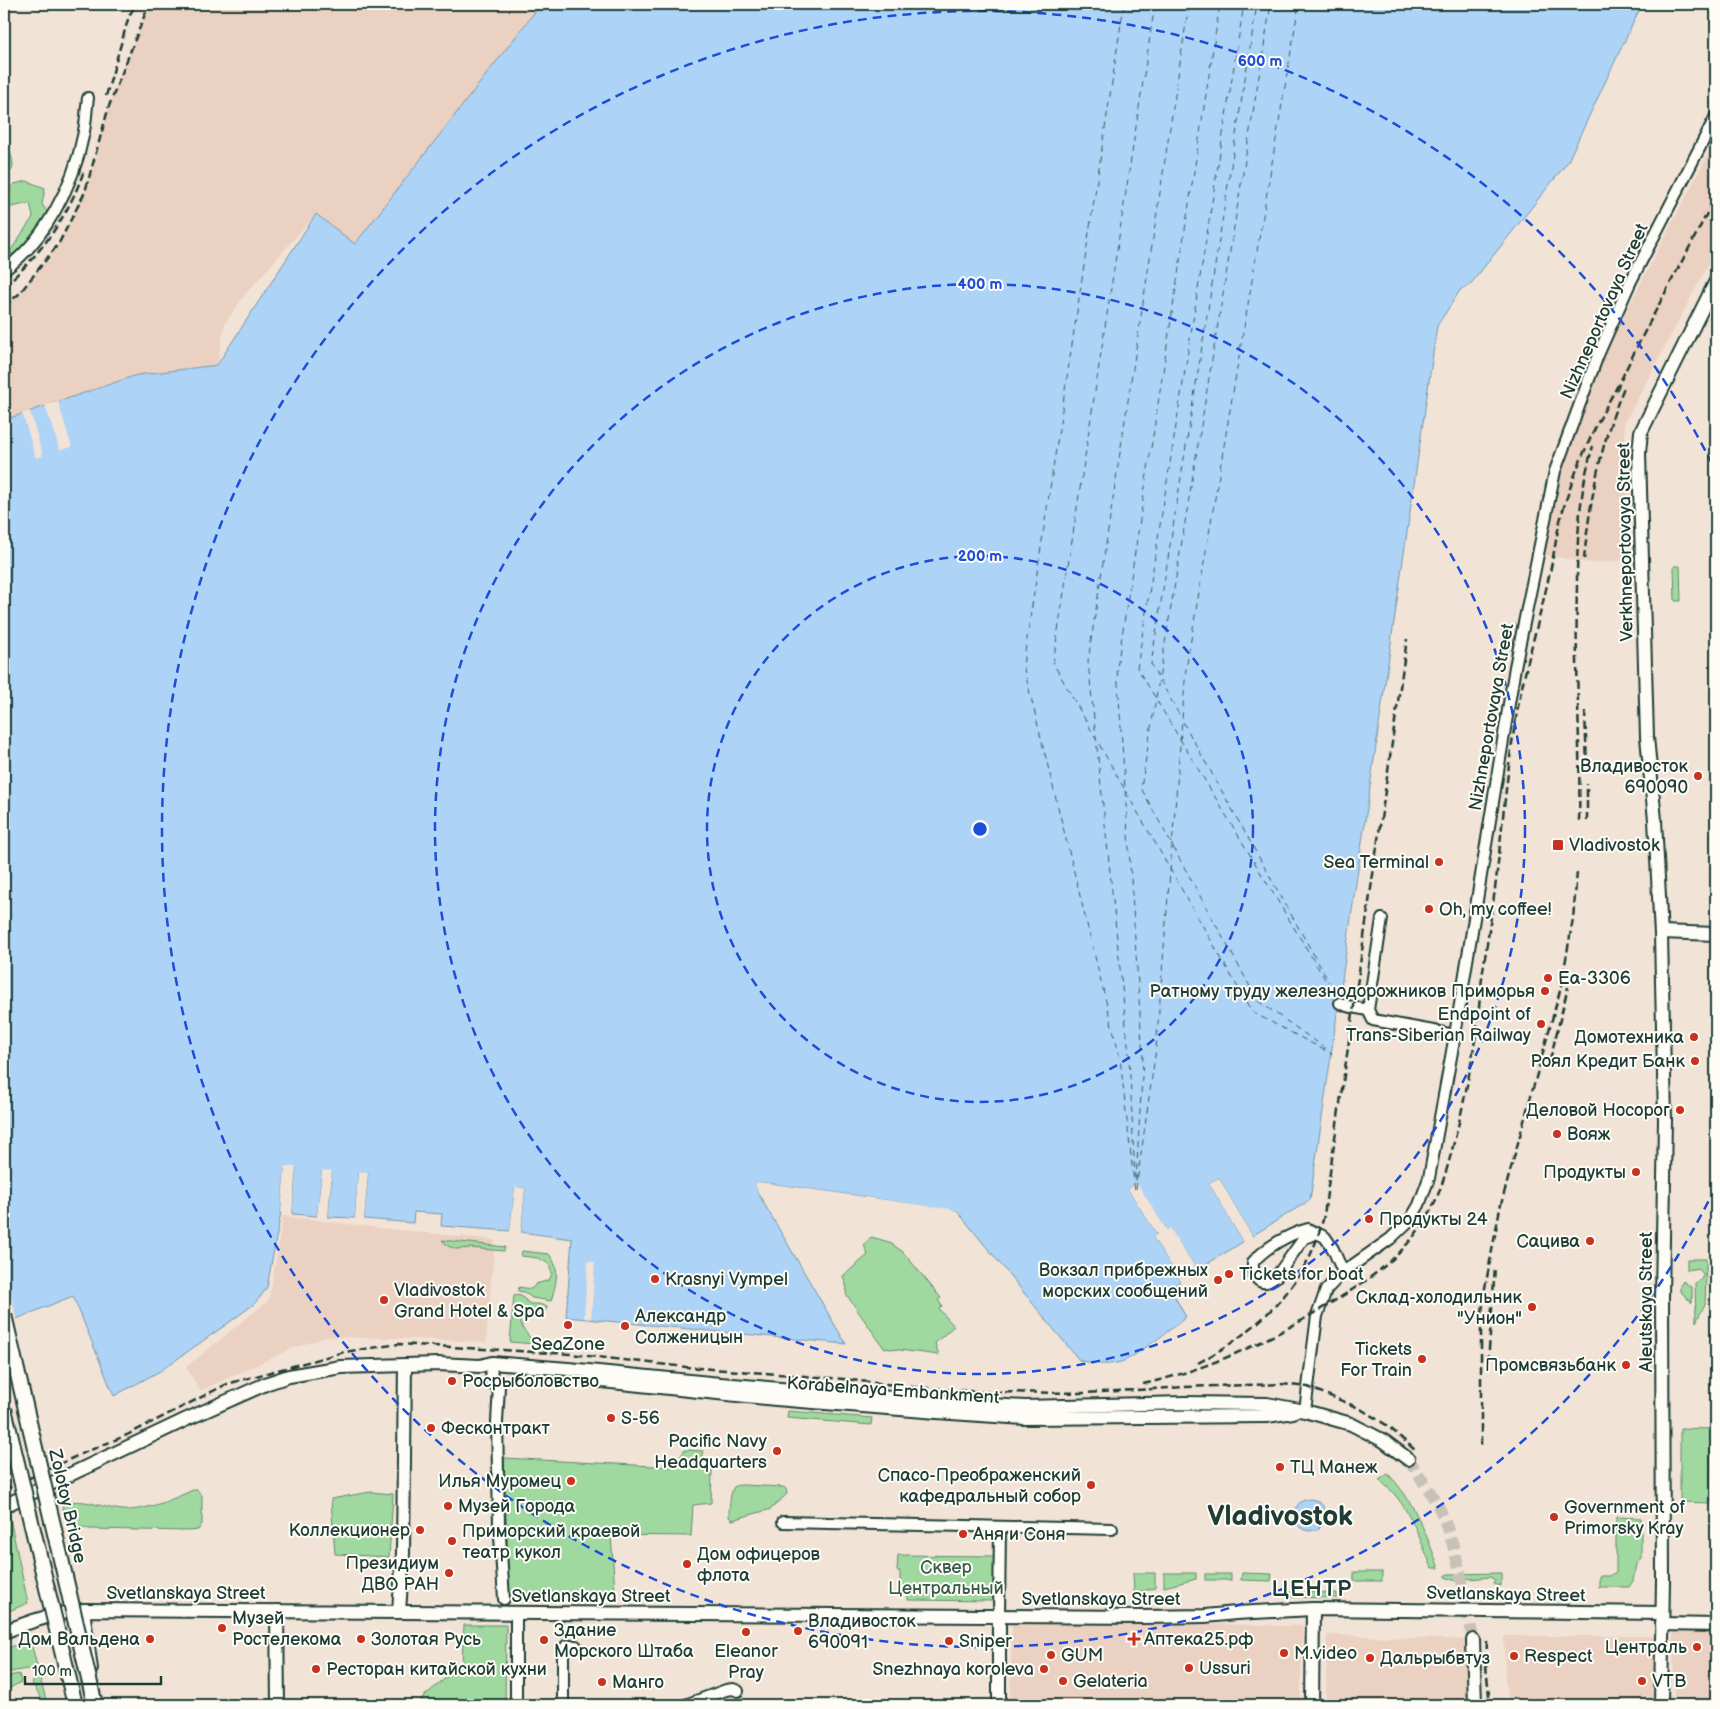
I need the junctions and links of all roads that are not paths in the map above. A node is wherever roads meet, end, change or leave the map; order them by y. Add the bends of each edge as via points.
1 (88, 98) dead end
2 (1716, 116) edge
3 (4, 270) edge
4 (1716, 281) edge
5 (1659, 900) joint
6 (1382, 919) dead end
7 (1661, 932) junction
8 (1716, 934) edge
9 (1340, 1003) dead end
10 (1368, 1010) junction
11 (1455, 1035) junction
12 (1316, 1234) junction
13 (1342, 1272) junction
14 (4, 1314) edge
15 (405, 1365) junction
16 (488, 1367) junction
17 (4, 1409) edge
18 (1305, 1411) junction
19 (1408, 1459) tunnel mouth
20 (4, 1506) edge
21 (783, 1522) dead end
22 (500, 1524) dead end
23 (1000, 1527) junction
24 (1112, 1529) dead end
25 (500, 1536) dead end
26 (504, 1599) dead end
27 (1313, 1609) junction
28 (84, 1610) junction
29 (277, 1611) junction
30 (399, 1612) junction
31 (516, 1613) junction
32 (999, 1616) junction
33 (1662, 1619) junction
34 (1716, 1625) edge
35 (4, 1632) edge
36 (1473, 1640) tunnel mouth
37 (576, 1646) dead end
38 (738, 1691) dead end
39 (75, 1705) edge
40 (94, 1705) edge
41 (278, 1705) edge
42 (516, 1705) edge
43 (563, 1705) edge
44 (685, 1705) edge
45 (999, 1705) edge
46 (1312, 1705) edge
47 (1475, 1705) edge
48 (1661, 1705) edge

1 - 3 street via 83,138 69,184 57,209 36,238
2 - 11 street, Nizhneportovaya Street via 1630,283 1598,354 1555,472 1515,667
4 - 5 main road, Verkhneportovaya Street via 1641,432 1639,453 1646,720
5 - 7 main road, Aleutskaya Street
6 - 10 street
7 - 8 main road
7 - 33 main road, Aleutskaya Street via 1665,1153
9 - 10 street
10 - 11 street via 1373,1020
11 - 13 street, Nizhneportovaya Street via 1429,1178 1419,1205 1403,1228
12 - 12 street via 1308,1229 1298,1231 1259,1255 1252,1262 1252,1273 1259,1281 1271,1281 1304,1238
12 - 13 street via 1325,1237 1333,1248
13 - 18 street, Nizhneportovaya Street via 1326,1290 1318,1311
14 - 40 highway, Zolotoy Bridge, bridge
15 - 16 main road, Korabelnaya Embankment
15 - 20 main road, Korabelnaya Embankment via 341,1367 268,1383
15 - 30 main road via 403,1553
16 - 18 main road, Korabelnaya Embankment via 568,1369 1024,1407 1267,1404
16 - 22 street via 491,1383 499,1386
17 - 39 highway, bridge
18 - 19 main road, Korabelnaya Embankment via 1365,1430
21 - 23 street
23 - 24 street
23 - 32 street
25 - 26 street
27 - 32 main road, Svetlanskaya Street via 1196,1616
27 - 33 main road, Svetlanskaya Street
27 - 46 main road
28 - 29 main road, Svetlanskaya Street
28 - 35 main road, Svetlanskaya Street via 34,1619
28 - 40 street
29 - 30 main road, Svetlanskaya Street
29 - 41 main road
30 - 31 main road, Svetlanskaya Street
31 - 32 main road, Svetlanskaya Street
31 - 42 street
32 - 45 main road
33 - 34 main road, Svetlanskaya Street
33 - 48 main road, Aleutskaya Street
36 - 47 main road
37 - 43 street via 566,1646 563,1651
38 - 44 street via 726,1690

